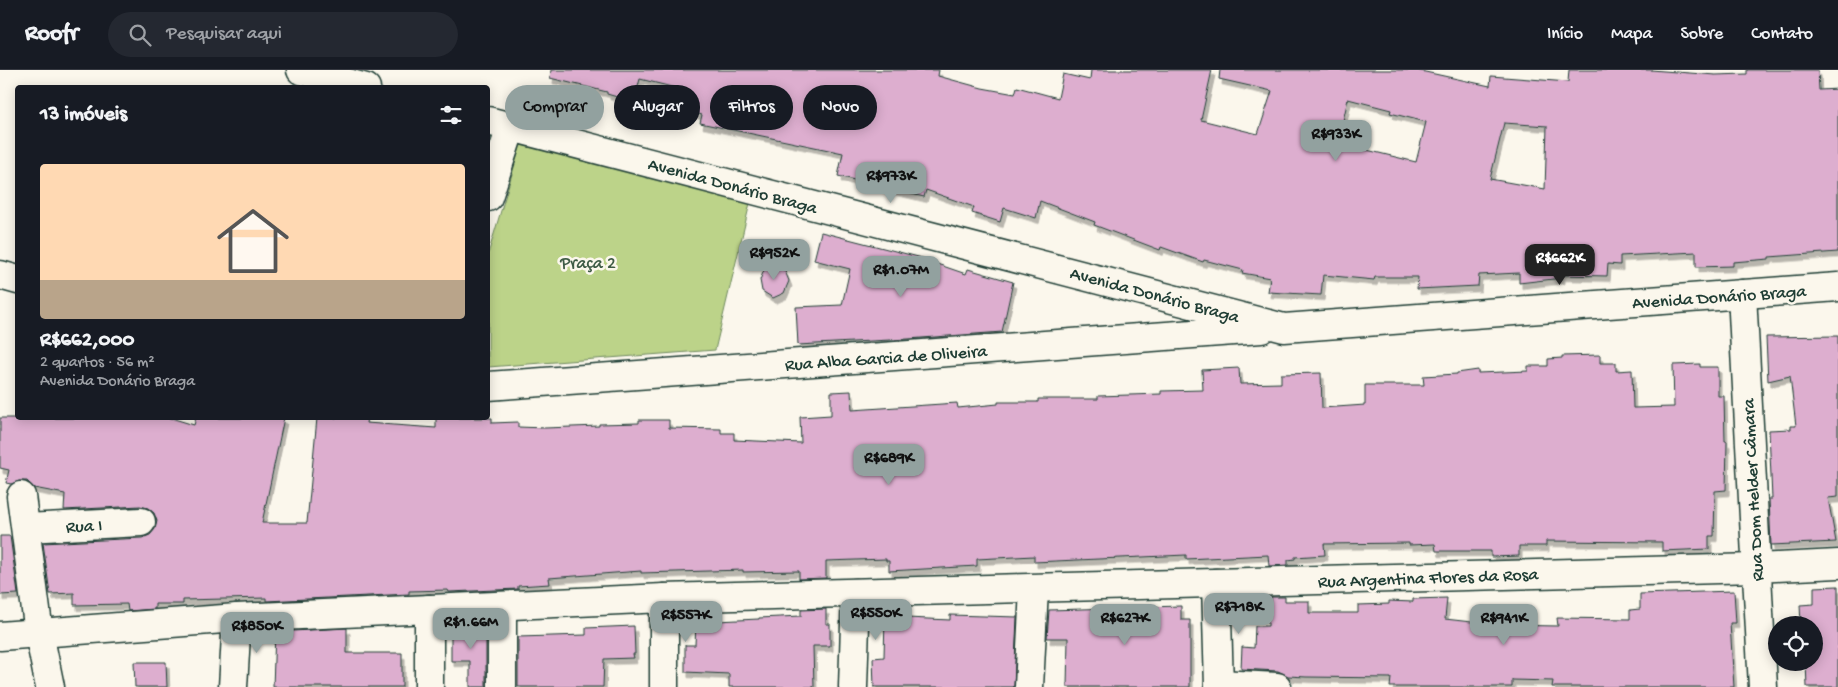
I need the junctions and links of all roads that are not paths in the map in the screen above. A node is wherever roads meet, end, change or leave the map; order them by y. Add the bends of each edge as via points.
1 (301, 70) edge
2 (355, 85) edge
3 (499, 124) edge
4 (490, 184) edge
5 (0, 275) edge
6 (15, 279) edge
7 (1838, 287) edge
8 (1742, 294) junction
9 (1284, 328) junction
10 (490, 386) edge
11 (21, 496) dead end
12 (141, 522) dead end
13 (26, 528) junction
14 (1838, 564) edge
15 (1756, 568) junction
16 (1216, 583) junction
17 (1034, 589) junction
18 (856, 594) junction
19 (664, 598) junction
20 (502, 606) junction
21 (429, 609) junction
22 (237, 618) junction
23 (39, 633) junction
24 (0, 636) edge
25 (1219, 686) edge
26 (50, 687) edge
27 (233, 687) edge
28 (429, 687) edge
29 (502, 687) edge
30 (664, 687) edge
31 (853, 687) edge
32 (1029, 687) edge
33 (1277, 687) edge
34 (1763, 687) edge

1 - 2 street
3 - 4 street
3 - 9 street, Avenida Donário Braga
5 - 6 street
7 - 8 street, Avenida Donário Braga
8 - 9 street, Avenida Donário Braga
8 - 15 street, Rua Dom Helder Câmara
9 - 10 street, Rua Alba Garcia de Oliveira
11 - 13 street
12 - 13 street, Rua I
13 - 23 street
14 - 15 street, Rua Argentina Flores da Rosa
15 - 16 street, Rua Argentina Flores da Rosa
15 - 34 street, Rua Dom Helder Câmara
16 - 17 street, Rua Argentina Flores da Rosa
16 - 25 street
17 - 18 street, Rua Argentina Flores da Rosa
17 - 32 street
18 - 19 street, Rua Argentina Flores da Rosa
18 - 31 street
19 - 20 street, Rua Argentina Flores da Rosa
19 - 30 street
20 - 21 street, Rua Argentina Flores da Rosa
20 - 29 street
21 - 22 street, Rua Argentina Flores da Rosa
21 - 28 street
22 - 23 street, Rua Argentina Flores da Rosa
22 - 27 street
23 - 24 street, Rua Argentina Flores da Rosa
23 - 26 street
25 - 33 street

